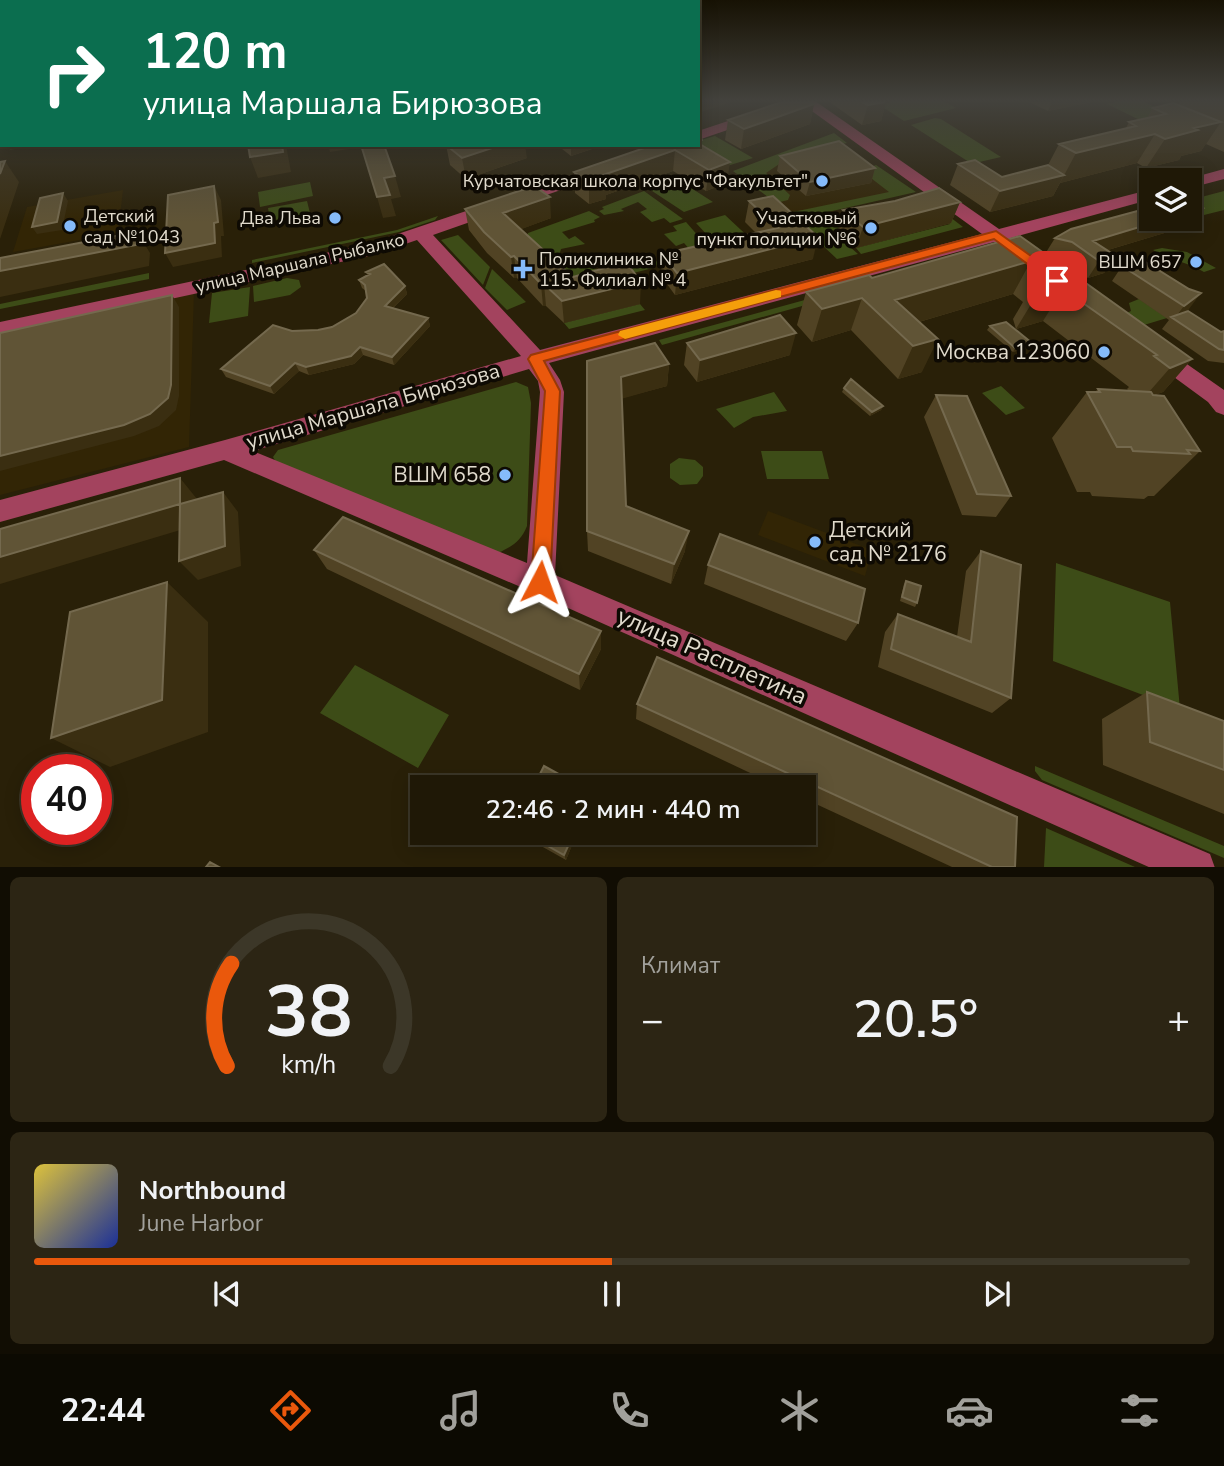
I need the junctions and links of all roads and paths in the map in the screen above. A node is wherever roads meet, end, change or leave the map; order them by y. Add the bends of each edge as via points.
1 (857, 141) edge
2 (623, 163) edge
3 (1224, 174) edge
4 (1202, 180) edge
5 (1139, 197) edge
6 (422, 234) junction
7 (996, 235) junction
8 (1025, 256) edge
9 (0, 329) edge
10 (1136, 338) edge
11 (536, 359) junction
12 (1224, 406) edge
13 (225, 450) junction
14 (0, 511) edge
15 (540, 582) junction
16 (1196, 867) edge

1 - 7 street
2 - 6 street, улица Маршала Рыбалко
3 - 4 street
5 - 7 street, улица Маршала Бирюзова
6 - 9 street, улица Маршала Рыбалко via 373,250
6 - 11 street
7 - 8 street
7 - 11 street, улица Маршала Бирюзова
10 - 12 street
11 - 13 street, улица Маршала Бирюзова
11 - 15 street via 552,391
13 - 14 street, улица Маршала Бирюзова
13 - 15 street, улица Расплетина
15 - 16 street, улица Расплетина

